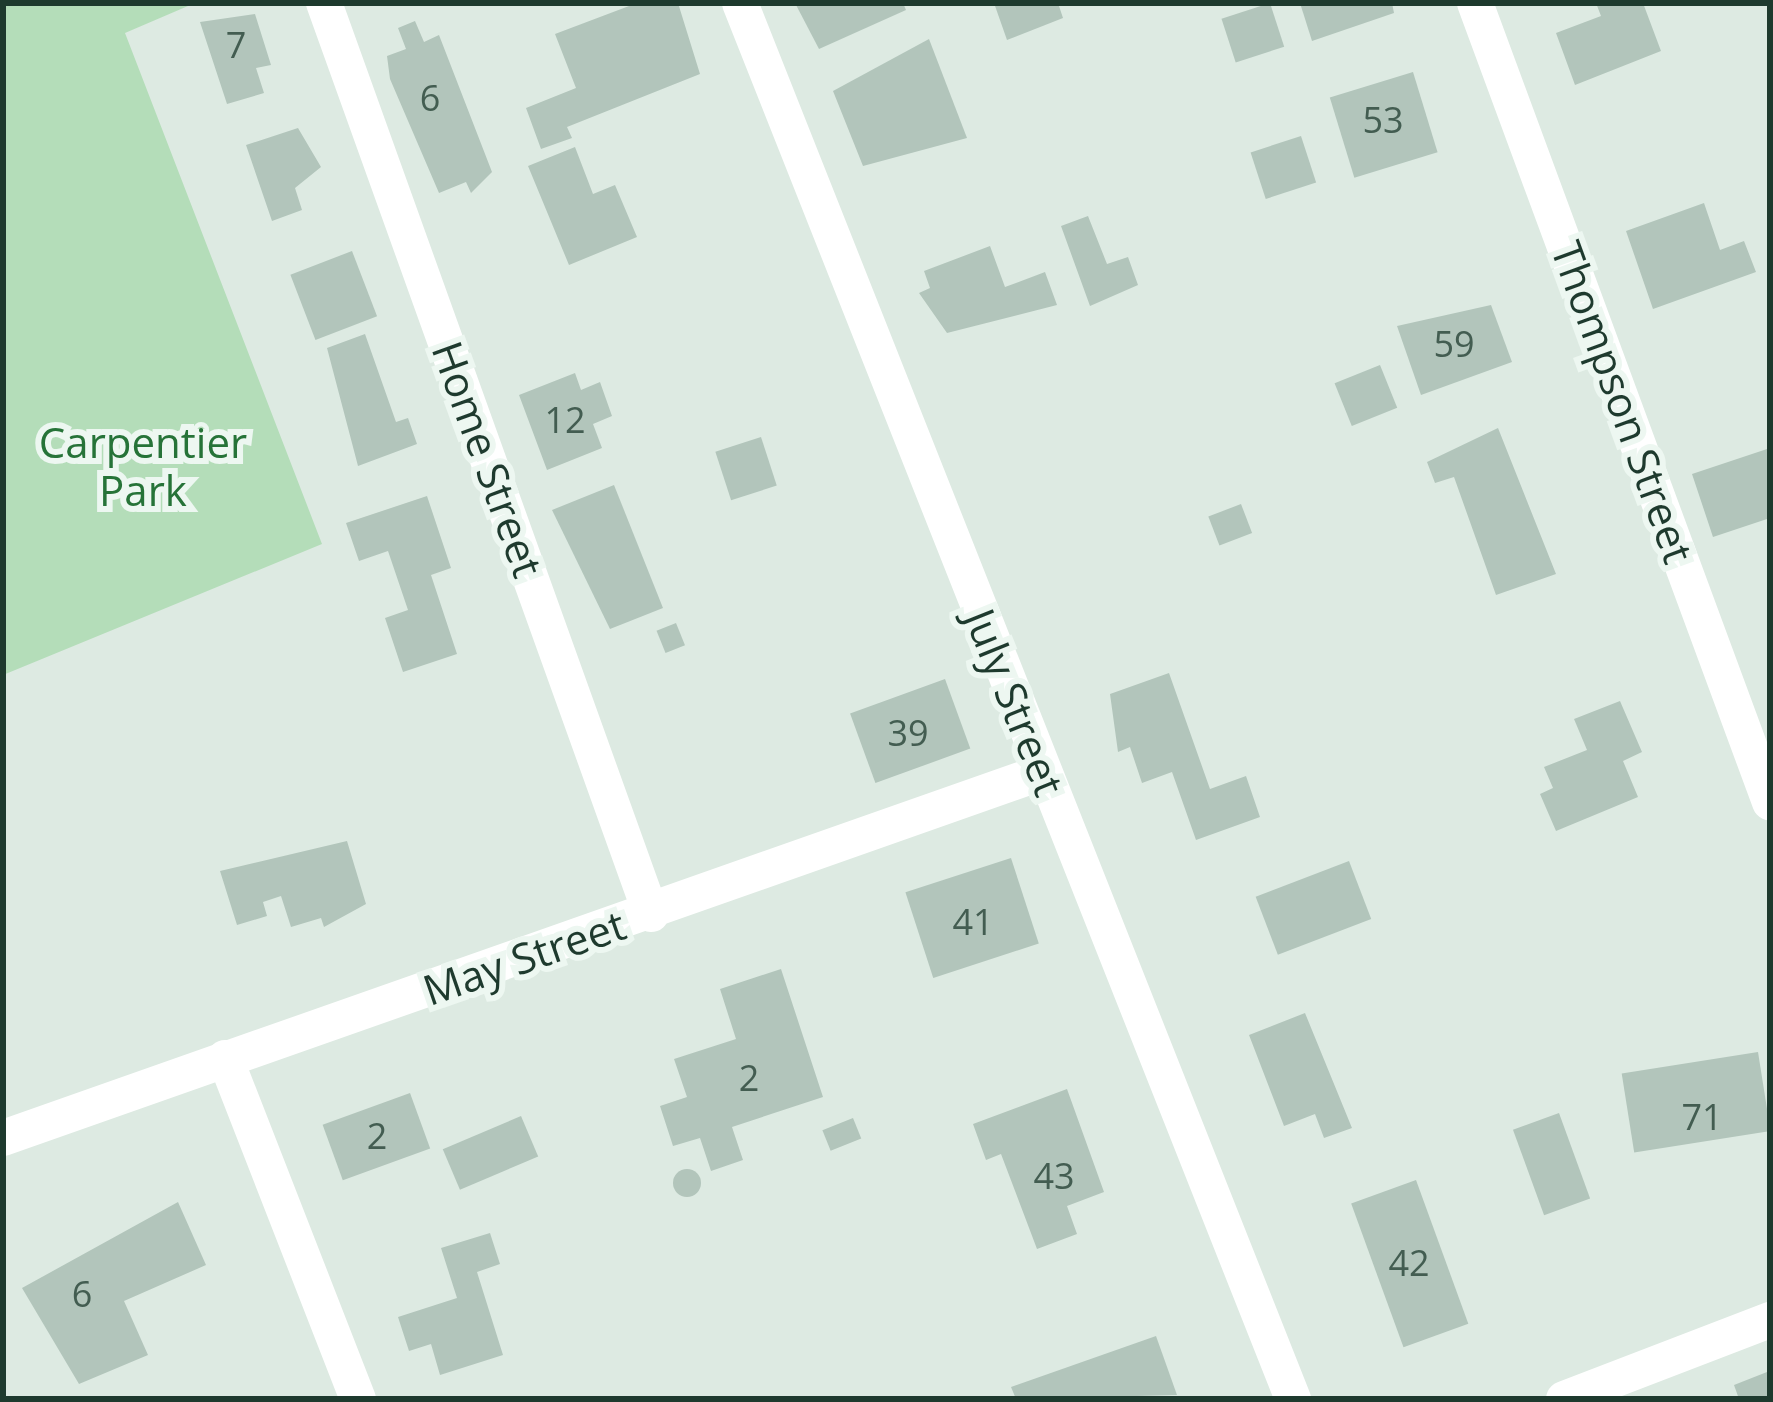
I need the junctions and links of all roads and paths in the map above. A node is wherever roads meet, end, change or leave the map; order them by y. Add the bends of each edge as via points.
1 (324, 3) edge
2 (740, 3) edge
3 (1475, 3) edge
4 (1043, 772) junction
5 (1770, 802) edge
6 (651, 914) junction
7 (225, 1058) junction
8 (3, 1138) edge
9 (1770, 1320) edge
10 (358, 1399) edge
11 (1293, 1399) edge
12 (1564, 1399) edge

1 - 6 street, Home Street
2 - 4 street, July Street
3 - 5 street, Thompson Street
4 - 6 street, May Street
4 - 11 street, July Street
6 - 7 street, May Street
7 - 8 street, May Street
7 - 10 street
9 - 12 street

